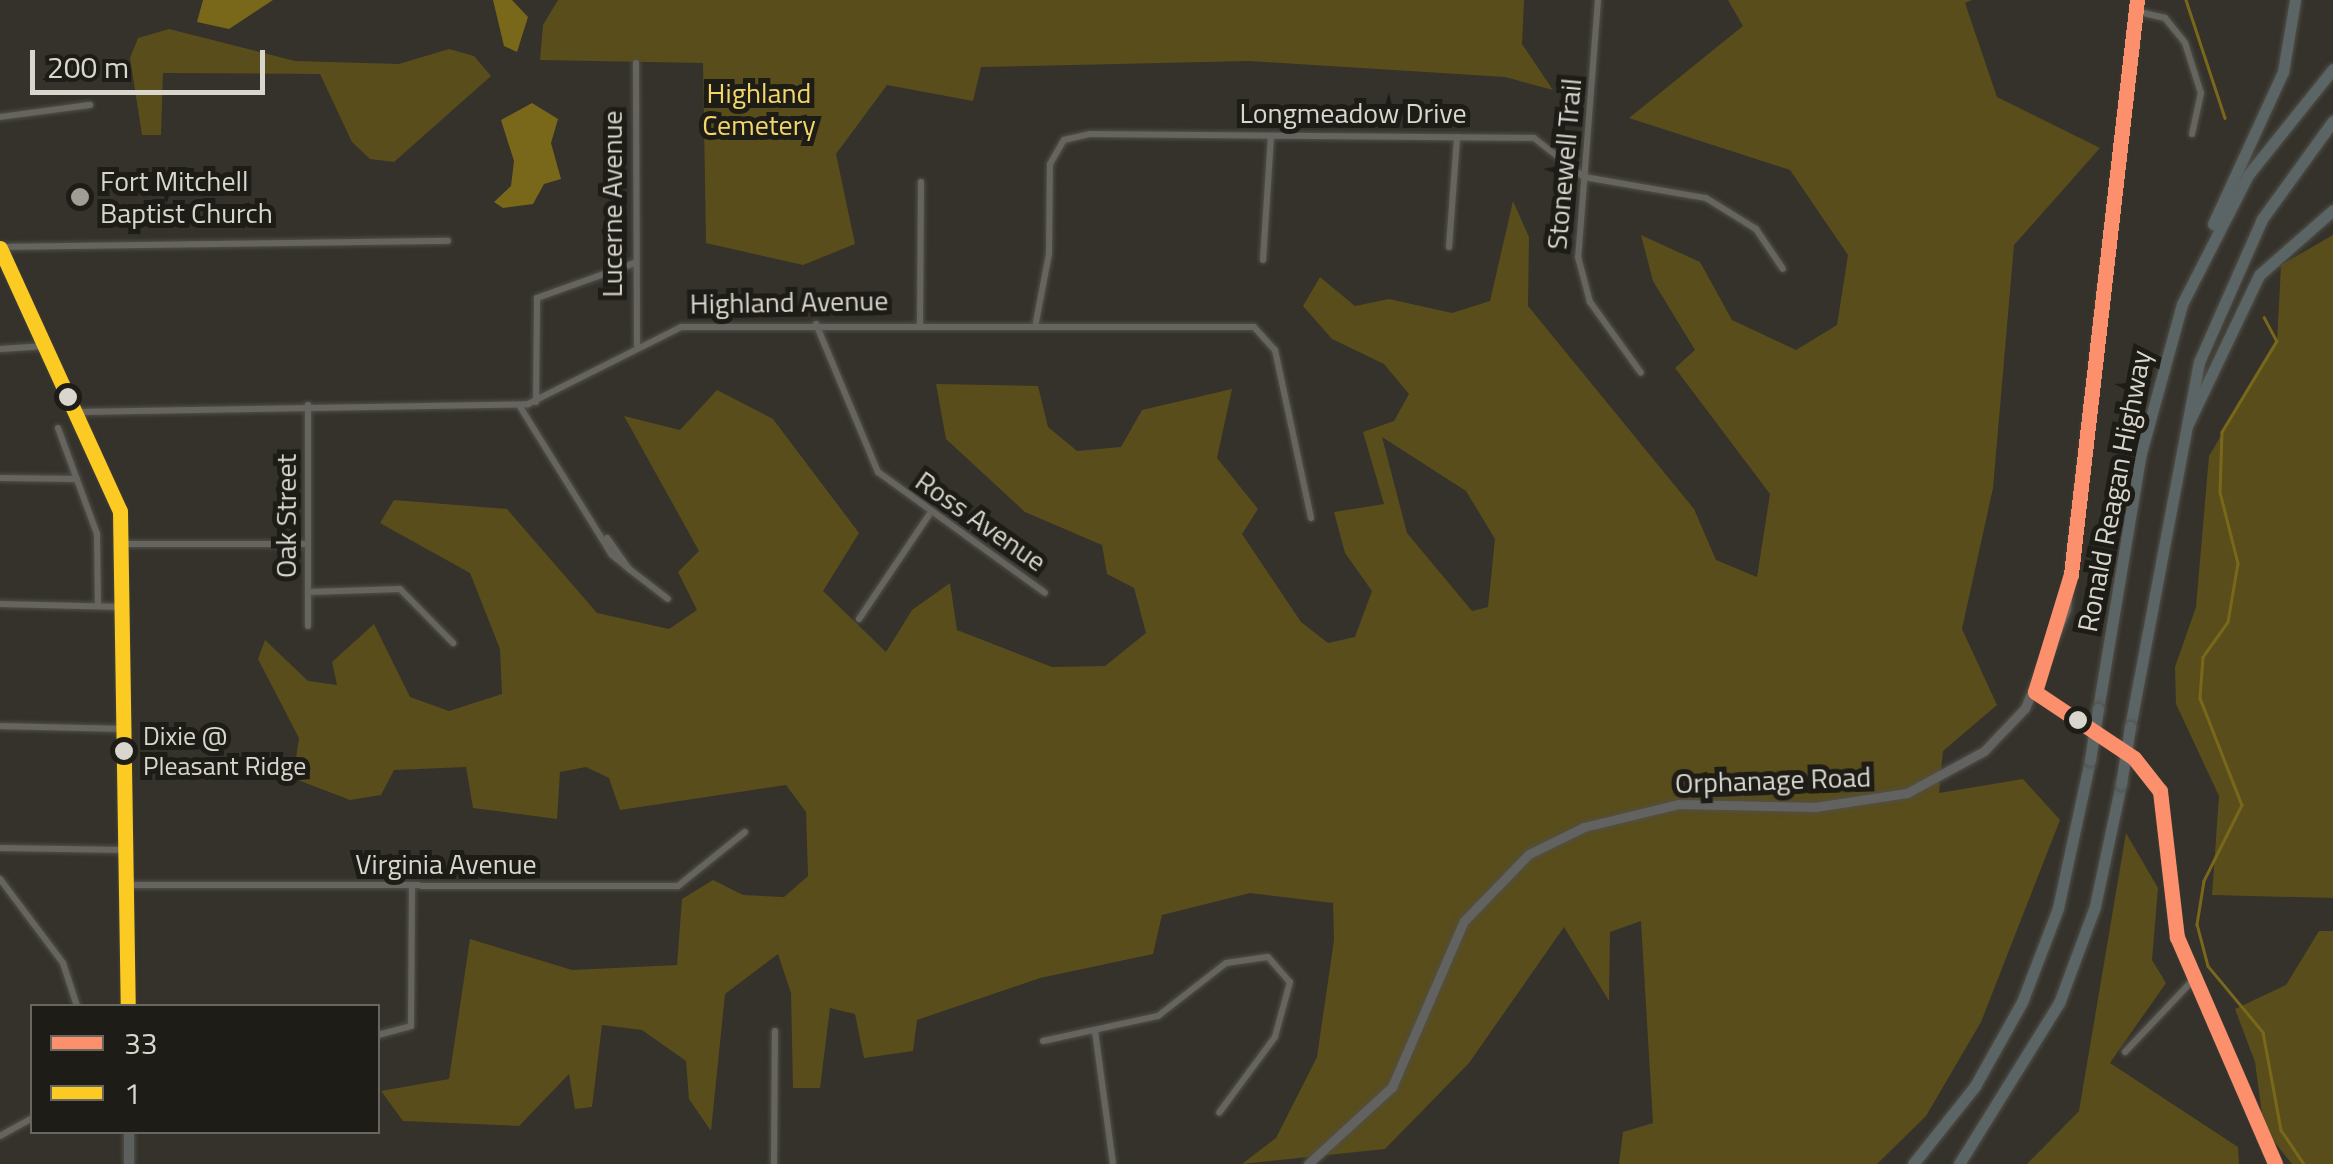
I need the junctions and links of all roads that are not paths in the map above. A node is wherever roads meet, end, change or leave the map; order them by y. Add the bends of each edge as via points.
1 (1598, 0) edge
2 (2295, 0) edge
3 (2136, 5) edge
4 (636, 63) dead end
5 (2333, 69) edge
6 (90, 105) dead end
7 (0, 117) edge
8 (2333, 121) edge
9 (2192, 134) dead end
10 (1271, 136) junction
11 (1458, 137) junction
12 (1590, 179) junction
13 (921, 182) dead end
14 (2333, 210) edge
15 (448, 242) dead end
16 (1449, 246) dead end
17 (0, 248) edge
18 (1262, 260) dead end
19 (634, 263) junction
20 (1784, 270) dead end
21 (2182, 304) junction
22 (920, 322) junction
23 (1036, 322) junction
24 (816, 324) junction
25 (48, 345) junction
26 (637, 345) junction
27 (0, 349) edge
28 (1641, 372) dead end
29 (536, 402) junction
30 (308, 405) junction
31 (520, 405) junction
32 (80, 412) junction
33 (58, 428) dead end
34 (2176, 456) junction
35 (0, 478) edge
36 (76, 479) junction
37 (929, 515) junction
38 (1311, 518) dead end
39 (123, 544) junction
40 (307, 544) junction
41 (309, 592) junction
42 (1046, 594) dead end
43 (668, 600) dead end
44 (0, 604) edge
45 (98, 606) junction
46 (123, 607) junction
47 (860, 619) dead end
48 (308, 626) dead end
49 (453, 643) dead end
50 (2034, 692) junction
51 (0, 726) edge
52 (124, 729) junction
53 (746, 832) dead end
54 (0, 848) edge
55 (126, 850) junction
56 (0, 880) edge
57 (127, 885) junction
58 (412, 886) junction
59 (2194, 979) junction
60 (76, 1004) edge
61 (128, 1004) edge
62 (775, 1031) dead end
63 (1095, 1031) junction
64 (380, 1034) edge
65 (1042, 1041) dead end
66 (2125, 1052) dead end
67 (1219, 1113) dead end
68 (30, 1119) edge
69 (129, 1134) edge
70 (0, 1136) edge
71 (129, 1164) edge
72 (774, 1164) edge
73 (1113, 1164) edge
74 (1308, 1164) edge
75 (1913, 1164) edge
76 (1959, 1164) edge
77 (2275, 1164) edge

1 - 12 street, Stonewell Trail
2 - 21 highway via 2283,72
3 - 9 street via 2165,18 2185,43 2200,93
3 - 50 main road, Orphanage Road via 2072,574
4 - 19 street, Lucerne Avenue
5 - 21 highway, Ronald Reagan Highway via 2248,176
6 - 7 street
8 - 34 highway, Ronald Reagan Highway via 2237,265
10 - 11 street, Longmeadow Drive
10 - 18 street
10 - 23 street, Longmeadow Drive via 1064,140 1050,164 1049,254
11 - 12 street, Longmeadow Drive via 1534,138
11 - 16 street
12 - 20 street, Longmeadow Drive via 1706,198 1756,228
12 - 28 street, Stonewell Trail via 1580,274
13 - 22 street
14 - 34 highway via 2259,275 2229,323
15 - 17 street
17 - 25 main road
19 - 26 street, Lucerne Avenue
19 - 29 street via 537,298
21 - 75 highway, Ronald Reagan Highway, bridge via 2144,439 2058,908 2022,1002 1975,1086
22 - 23 street, Highland Avenue
22 - 24 street, Highland Avenue
23 - 38 street, Highland Avenue via 1262,330 1276,350
24 - 26 street, Highland Avenue via 674,327
24 - 37 street, Ross Avenue via 869,460
25 - 27 street
25 - 32 main road
26 - 29 street, Highland Avenue
29 - 31 street, Highland Avenue
30 - 31 street, Highland Avenue
30 - 32 street, Highland Avenue
30 - 40 street, Oak Street
31 - 43 street via 629,569
32 - 39 main road via 112,481
33 - 36 street
34 - 76 highway, Ronald Reagan Highway, bridge via 2095,906 2065,989 2019,1080
35 - 36 street
36 - 45 street via 97,534
37 - 42 street, Ross Avenue
37 - 47 street
39 - 40 street
39 - 46 main road
40 - 41 street, Oak Street
41 - 48 street, Oak Street
41 - 49 street via 400,589
44 - 45 street
45 - 46 street
46 - 52 main road
50 - 59 street via 2154,780 2166,820 2170,910
50 - 74 main road, Orphanage Road via 1984,752 1907,794 1815,807 1668,806 1529,854 1464,921 1392,1087
51 - 52 street
52 - 55 main road
53 - 58 street, Virginia Avenue via 678,886
54 - 55 street
55 - 57 main road
56 - 60 street via 56,952
57 - 58 street, Virginia Avenue
57 - 61 main road
58 - 64 street via 411,1026
59 - 66 street
59 - 77 street
62 - 72 street
63 - 65 street
63 - 67 street via 1168,1012 1226,963 1274,959 1290,982 1275,1037
63 - 73 street
68 - 70 street
69 - 71 main road

